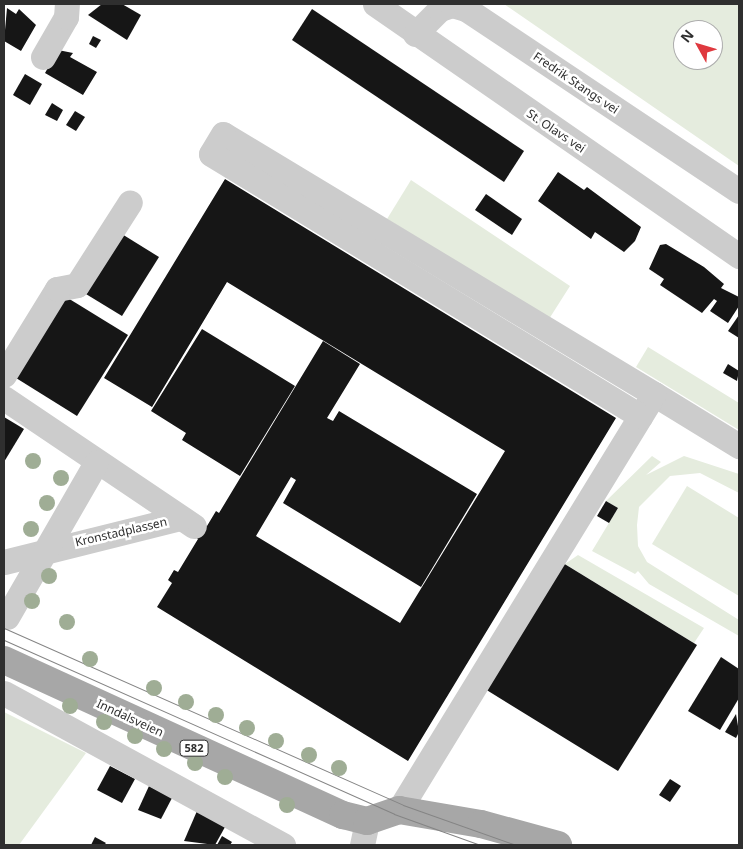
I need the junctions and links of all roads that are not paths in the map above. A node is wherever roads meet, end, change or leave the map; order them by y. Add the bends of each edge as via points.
1 (67, 4) edge
2 (375, 4) edge
3 (415, 34) junction
4 (43, 57) dead end
5 (739, 191) edge
6 (130, 202) dead end
7 (739, 256) edge
8 (4, 376) edge
9 (654, 394) junction
10 (4, 398) edge
11 (640, 416) junction
12 (739, 446) edge
13 (96, 463) junction
14 (47, 550) junction
15 (4, 562) edge
16 (7, 617) dead end
17 (4, 660) edge
18 (4, 693) edge
19 (399, 810) junction
20 (364, 833) edge
21 (282, 845) edge
22 (558, 845) edge

1 - 4 street via 66,17
2 - 3 street, St. Olavs vei
3 - 5 street, Fredrik Stangs vei via 440,9 452,5 466,9
3 - 7 street, St. Olavs vei
6 - 8 street via 77,285 57,289
9 - 11 street
9 - 11 street via 223,134 211,154
9 - 12 street
10 - 13 street
11 - 19 street
13 - 14 street, Kronstadplassen
13 - 14 street, Kronstadplassen via 187,522
14 - 15 street, Kronstadplassen
14 - 16 street, Kronstadplassen
17 - 20 main road, Inndalsveien / 582 via 343,815
18 - 21 street
19 - 20 main road, Inndalsveien / 582
19 - 22 main road, Inndalsveien / 582 via 481,824

